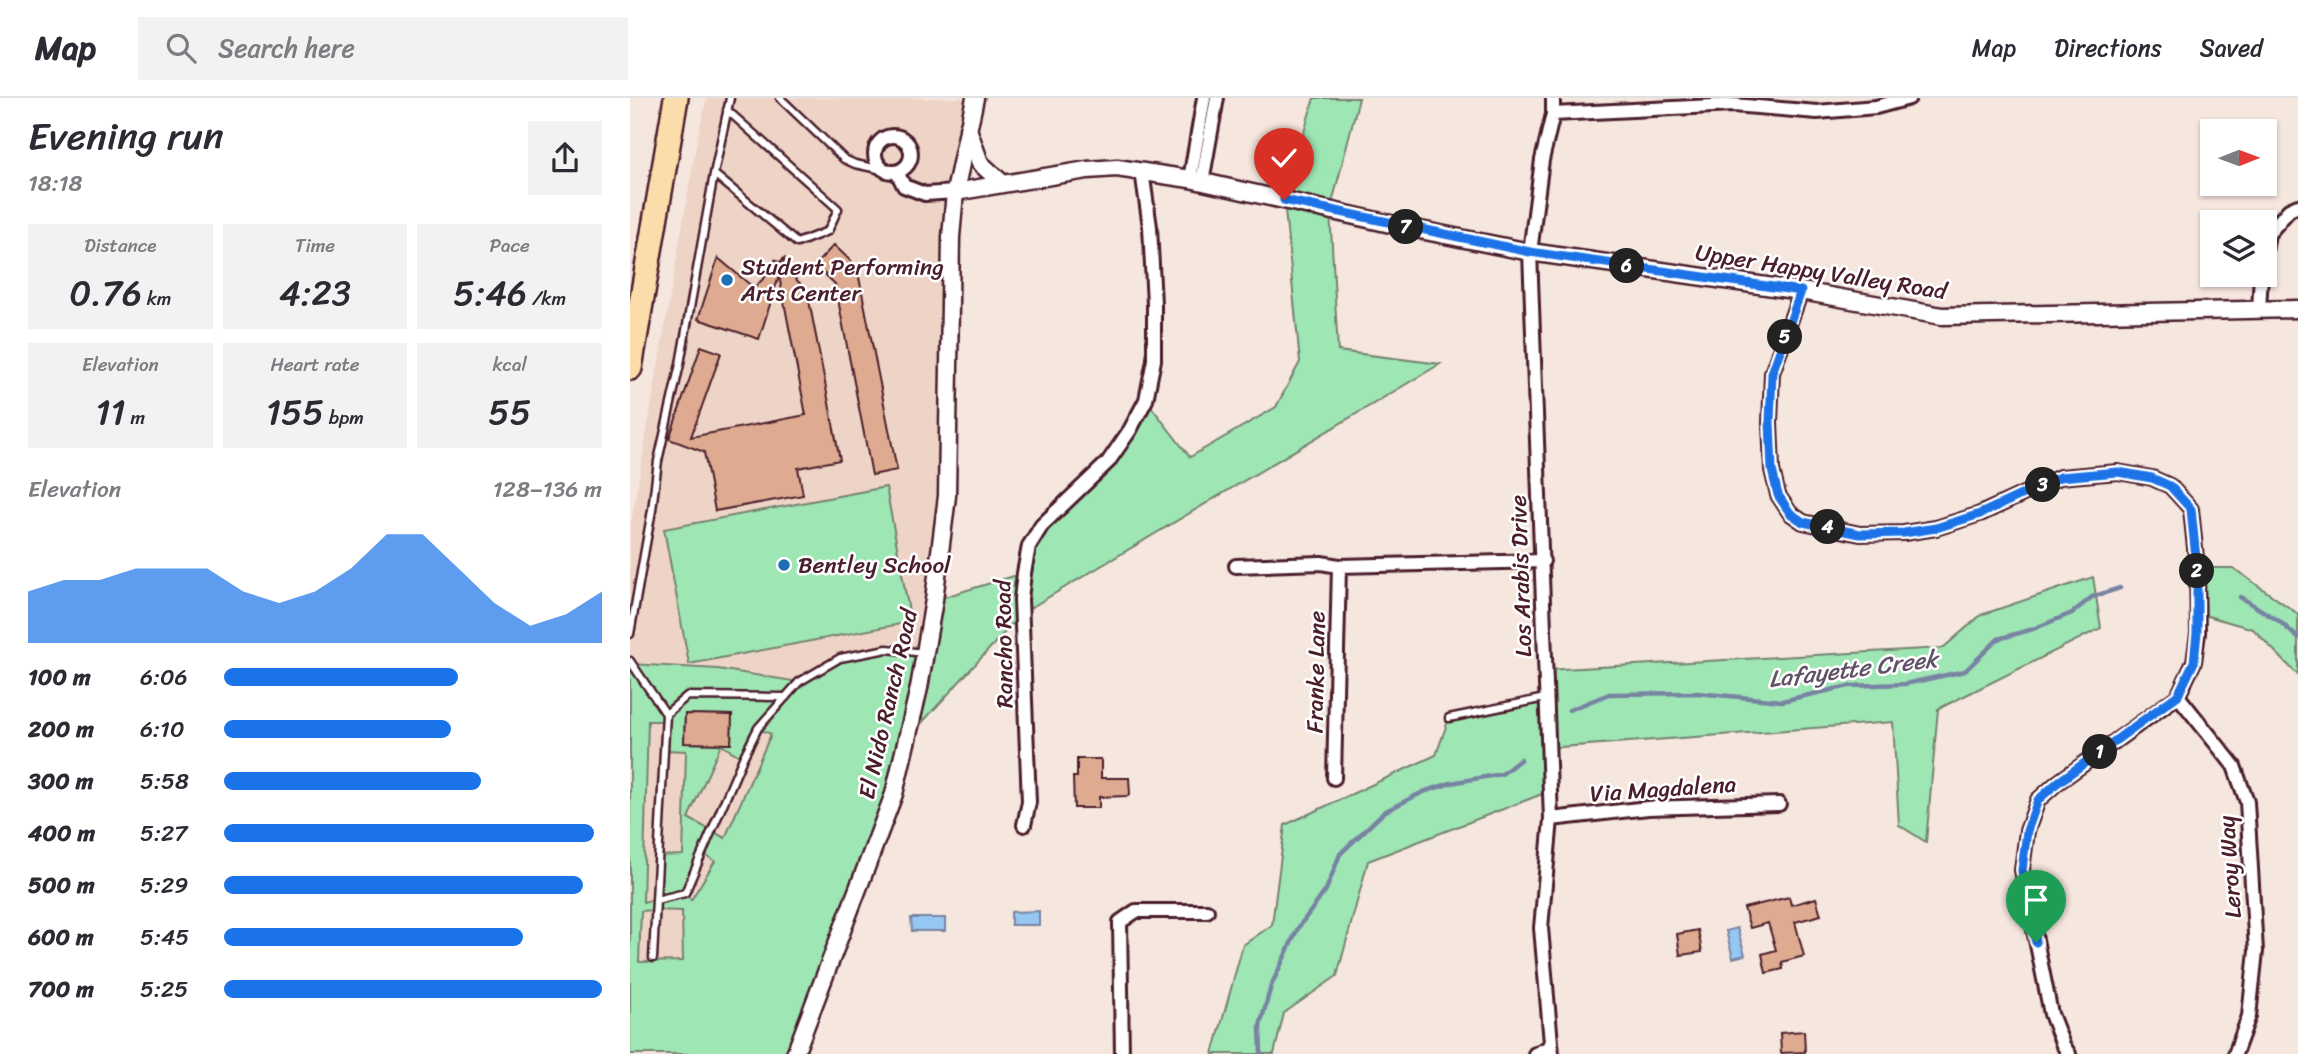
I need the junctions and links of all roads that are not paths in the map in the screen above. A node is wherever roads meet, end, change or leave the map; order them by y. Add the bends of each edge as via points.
1 (730, 98) edge
2 (780, 98) edge
3 (975, 98) edge
4 (1204, 98) edge
5 (1217, 98) edge
6 (1553, 98) edge
7 (1909, 98) edge
8 (676, 103) edge
9 (727, 110) junction
10 (1553, 114) junction
11 (968, 130) junction
12 (883, 170) junction
13 (1142, 171) junction
14 (897, 172) junction
15 (714, 174) junction
16 (1196, 181) junction
17 (1003, 184) junction
18 (954, 192) junction
19 (2298, 206) edge
20 (2277, 224) edge
21 (1530, 252) junction
22 (2261, 287) edge
23 (1801, 291) junction
24 (2298, 309) edge
25 (2259, 310) junction
26 (630, 368) edge
27 (1543, 561) junction
28 (1236, 566) dead end
29 (1339, 566) junction
30 (630, 634) edge
31 (925, 653) junction
32 (630, 662) edge
33 (2178, 695) junction
34 (786, 698) junction
35 (1545, 698) junction
36 (666, 714) junction
37 (1449, 718) dead end
38 (1334, 778) dead end
39 (1779, 804) dead end
40 (1551, 819) junction
41 (1024, 825) dead end
42 (656, 900) junction
43 (1207, 911) dead end
44 (653, 958) dead end
45 (1551, 1050) edge
46 (795, 1054) edge
47 (1122, 1054) edge
48 (1535, 1054) edge
49 (2069, 1054) edge
50 (2235, 1054) edge

1 - 9 lane
2 - 12 lane via 844,159
3 - 11 street, El Nido Ranch Road
4 - 16 street
5 - 16 street
6 - 10 street, Los Arabis Drive
7 - 10 street via 1876,107 1817,113 1733,105
8 - 26 highway
9 - 15 lane
9 - 15 lane via 838,209 828,232 797,243
10 - 21 street, Los Arabis Drive
11 - 17 street via 980,163
11 - 18 street, El Nido Ranch Road
12 - 14 street
12 - 14 street via 875,159 877,145 896,136 911,150 908,164
13 - 16 street, Upper Happy Valley Road
13 - 17 street, Upper Happy Valley Road via 1087,170
13 - 41 street, Rancho Road via 1150,228 1154,360 1146,400 1130,430 1108,462 1042,525 1029,546 1021,599 1030,802
14 - 18 street, Upper Happy Valley Road via 904,186 925,194
15 - 30 lane via 658,461
16 - 21 street, Upper Happy Valley Road
17 - 18 street, Upper Happy Valley Road
18 - 31 street, El Nido Ranch Road via 947,496
19 - 20 street
21 - 23 street, Upper Happy Valley Road
21 - 27 street, Los Arabis Drive
22 - 25 street
23 - 25 street, Upper Happy Valley Road via 1942,316
23 - 33 street via 1772,373 1772,470 1778,495 1790,513 1803,522 1860,534 1904,533 1980,514 2060,477 2118,472 2170,486 2191,509 2197,568 2194,662
24 - 25 street, Upper Happy Valley Road
27 - 29 street
27 - 35 street, Los Arabis Drive
28 - 29 street
29 - 38 street, Franke Lane
31 - 34 lane via 887,649 840,658 799,682
31 - 46 street, El Nido Ranch Road via 894,794
32 - 36 lane
33 - 49 street via 2038,800 2027,831 2022,870 2051,1014
33 - 50 street, Leroy Way via 2234,766 2247,802 2256,951 2249,1016
34 - 36 lane via 687,696
34 - 42 lane via 758,728 685,893
35 - 37 lane
35 - 40 street, Los Arabis Drive
36 - 42 lane
39 - 40 street, Via Magdalena via 1648,808
40 - 45 street, Los Arabis Drive via 1541,928
42 - 44 lane
43 - 47 street via 1136,911 1120,922
45 - 48 street

